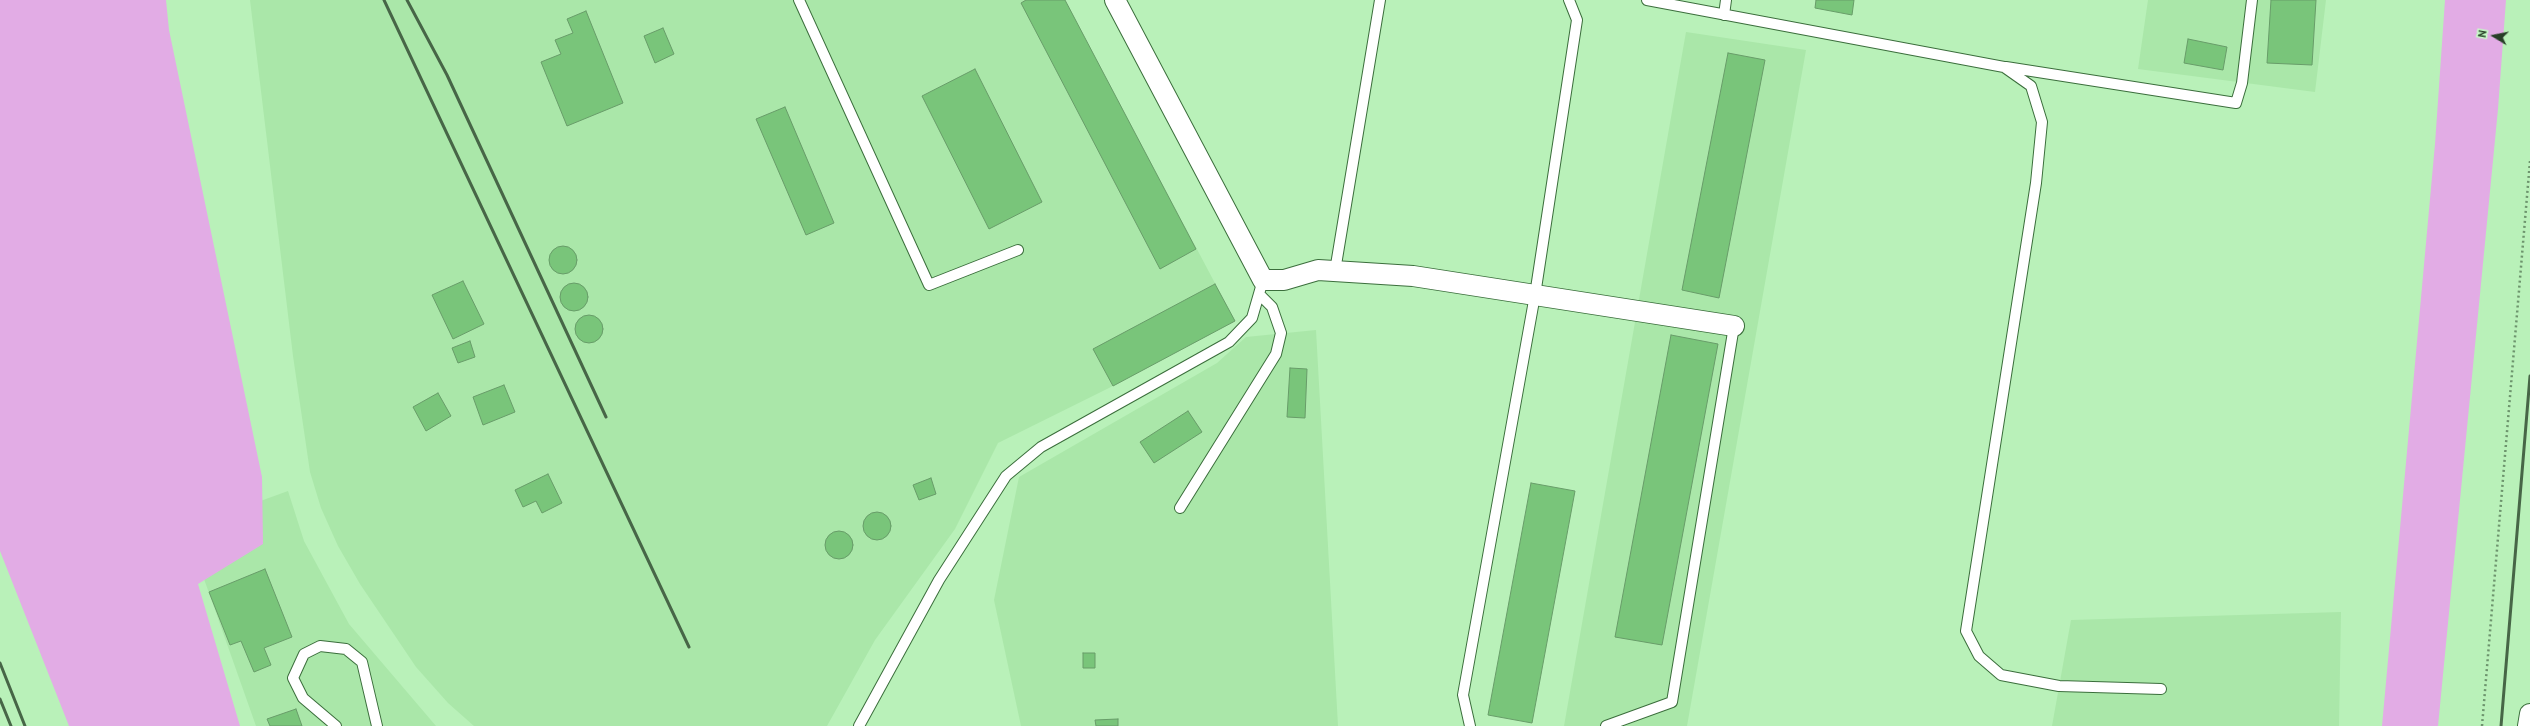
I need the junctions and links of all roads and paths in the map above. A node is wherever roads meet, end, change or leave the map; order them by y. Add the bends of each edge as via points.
1 (799, 0) edge
2 (1114, 0) edge
3 (1380, 0) edge
4 (1569, 0) edge
5 (1646, 0) edge
6 (1726, 0) edge
7 (2252, 0) edge
8 (1724, 14) junction
9 (2004, 67) junction
10 (2530, 161) edge
11 (1018, 250) dead end
12 (1335, 271) junction
13 (1261, 287) junction
14 (1535, 295) junction
15 (1734, 326) joint
16 (1180, 508) dead end
17 (2161, 689) dead end
18 (2530, 714) edge
19 (336, 726) edge
20 (377, 726) edge
21 (859, 726) edge
22 (1470, 726) edge
23 (1606, 726) edge
24 (2482, 726) edge
25 (2528, 726) edge

1 - 11 lane via 929,285
2 - 13 street
3 - 12 lane
4 - 14 lane via 1577,20
5 - 8 lane
6 - 8 lane
7 - 9 lane via 2242,83 2236,103
8 - 9 lane
9 - 17 lane via 2031,86 2042,122 2036,184 1966,630 1979,656 2001,675 2059,686
10 - 24 path
12 - 13 street via 1318,270
12 - 14 street via 1413,276
13 - 16 lane via 1272,307 1281,333 1276,354
13 - 21 lane via 1252,318 1229,342 1041,447 1006,476 939,580
14 - 15 street
14 - 22 lane via 1463,695
15 - 23 lane via 1672,702
18 - 25 street
19 - 20 lane via 303,698 293,678 304,654 320,646 346,649 362,662

